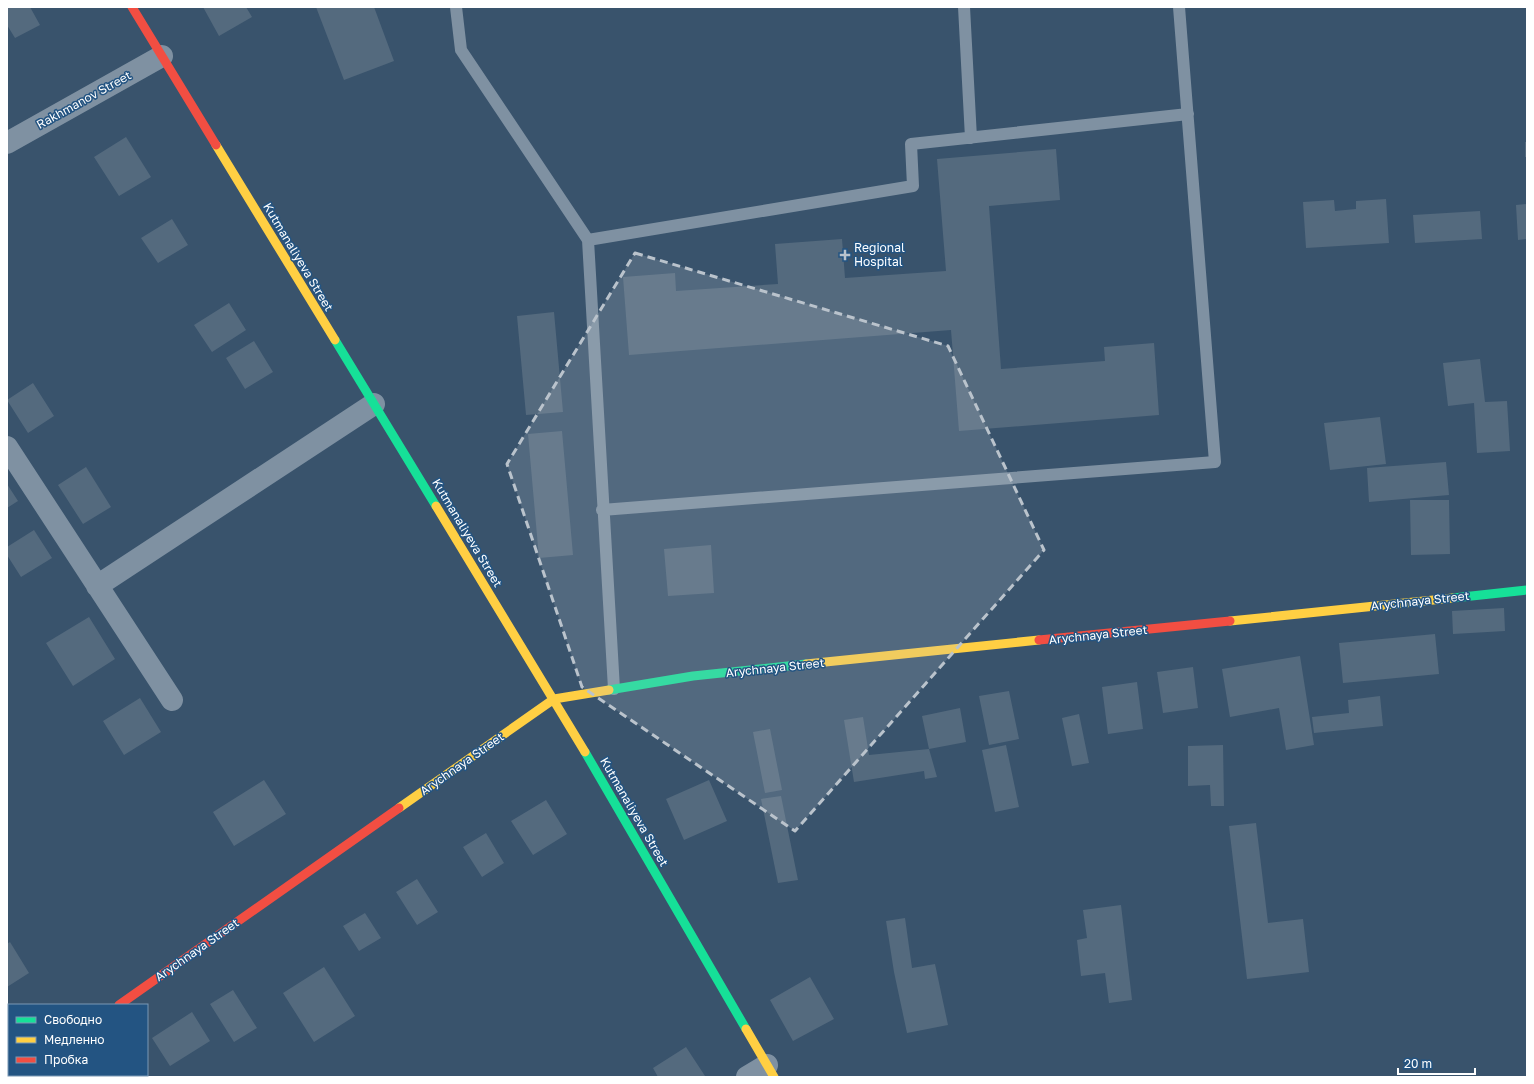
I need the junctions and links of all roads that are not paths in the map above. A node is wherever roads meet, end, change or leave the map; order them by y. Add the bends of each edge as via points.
1 (132, 7) edge
2 (456, 7) edge
3 (964, 7) edge
4 (1179, 7) edge
5 (162, 56) junction
6 (1188, 114) junction
7 (971, 138) junction
8 (7, 143) edge
9 (588, 240) junction
10 (374, 404) junction
11 (7, 447) edge
12 (602, 510) junction
13 (97, 586) junction
14 (1527, 590) edge
15 (614, 689) junction
16 (554, 699) junction
17 (172, 700) dead end
18 (120, 1004) edge
19 (771, 1071) edge
20 (747, 1077) edge

1 - 5 street, Kutmanaliyeva Street
2 - 9 lane via 462,50
3 - 7 lane
4 - 6 lane
5 - 8 street, Rakhmanov Street
5 - 10 street, Kutmanaliyeva Street
6 - 7 lane
6 - 12 lane via 1215,462
7 - 9 lane via 911,144 913,186
9 - 12 lane
10 - 13 street
10 - 16 street, Kutmanaliyeva Street
11 - 13 street
12 - 15 lane
13 - 17 street
14 - 15 street, Arychnaya Street via 693,676
15 - 16 street, Arychnaya Street
16 - 18 street, Arychnaya Street
16 - 19 street, Kutmanaliyeva Street
19 - 20 street

